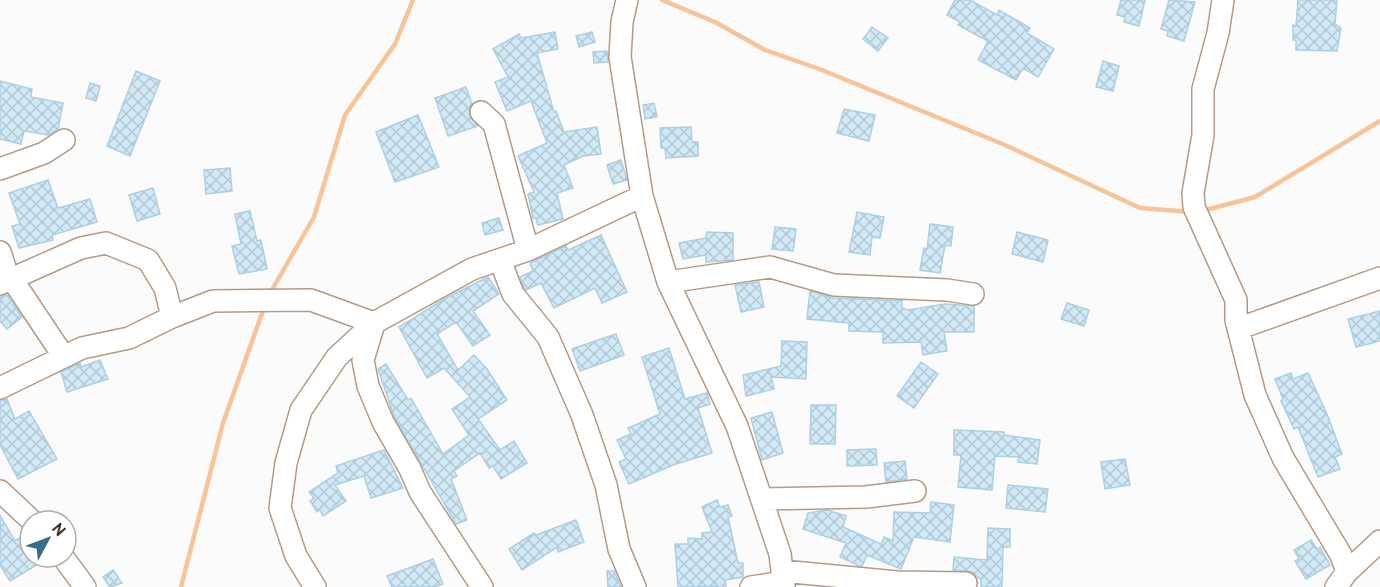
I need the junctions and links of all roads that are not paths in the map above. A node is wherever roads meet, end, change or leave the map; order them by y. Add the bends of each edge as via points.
1 (627, 0) edge
2 (1223, 0) edge
3 (481, 112) dead end
4 (63, 140) dead end
5 (0, 169) edge
6 (642, 196) junction
7 (528, 250) junction
8 (0, 252) edge
9 (500, 260) junction
10 (1380, 278) edge
11 (7, 281) edge
12 (668, 282) junction
13 (973, 294) dead end
14 (172, 316) junction
15 (374, 323) junction
16 (1240, 328) junction
17 (64, 357) junction
18 (0, 388) edge
19 (915, 490) dead end
20 (0, 491) edge
21 (763, 499) junction
22 (19, 509) edge
23 (1380, 541) edge
24 (72, 569) edge
25 (1341, 579) edge
26 (783, 580) edge
27 (966, 583) dead end
28 (86, 587) edge
29 (315, 587) edge
30 (482, 587) edge
31 (635, 587) edge
32 (751, 587) edge

1 - 6 street via 620,57
2 - 16 street via 1205,75 1203,135 1193,193 1194,207 1236,300
3 - 7 street via 495,124
4 - 5 street via 44,153
6 - 7 street
6 - 12 street
7 - 9 street
8 - 11 street
9 - 15 street via 472,269
9 - 31 street via 513,294 549,337 582,415 606,485 619,549
10 - 16 street
11 - 14 street via 81,248 105,243 148,260 165,288
11 - 17 street
12 - 13 street via 770,267 834,285
12 - 21 street via 737,426
14 - 15 street via 213,301 311,300
14 - 17 street via 129,338 82,348
15 - 29 street via 337,357 302,410 286,463 280,508 296,556
15 - 30 street via 363,360 368,386 420,492
16 - 25 street via 1255,395 1283,458 1341,555
17 - 18 street
19 - 21 street via 866,497
20 - 22 street
21 - 26 street
23 - 25 street
24 - 28 street
26 - 27 street
26 - 32 street

